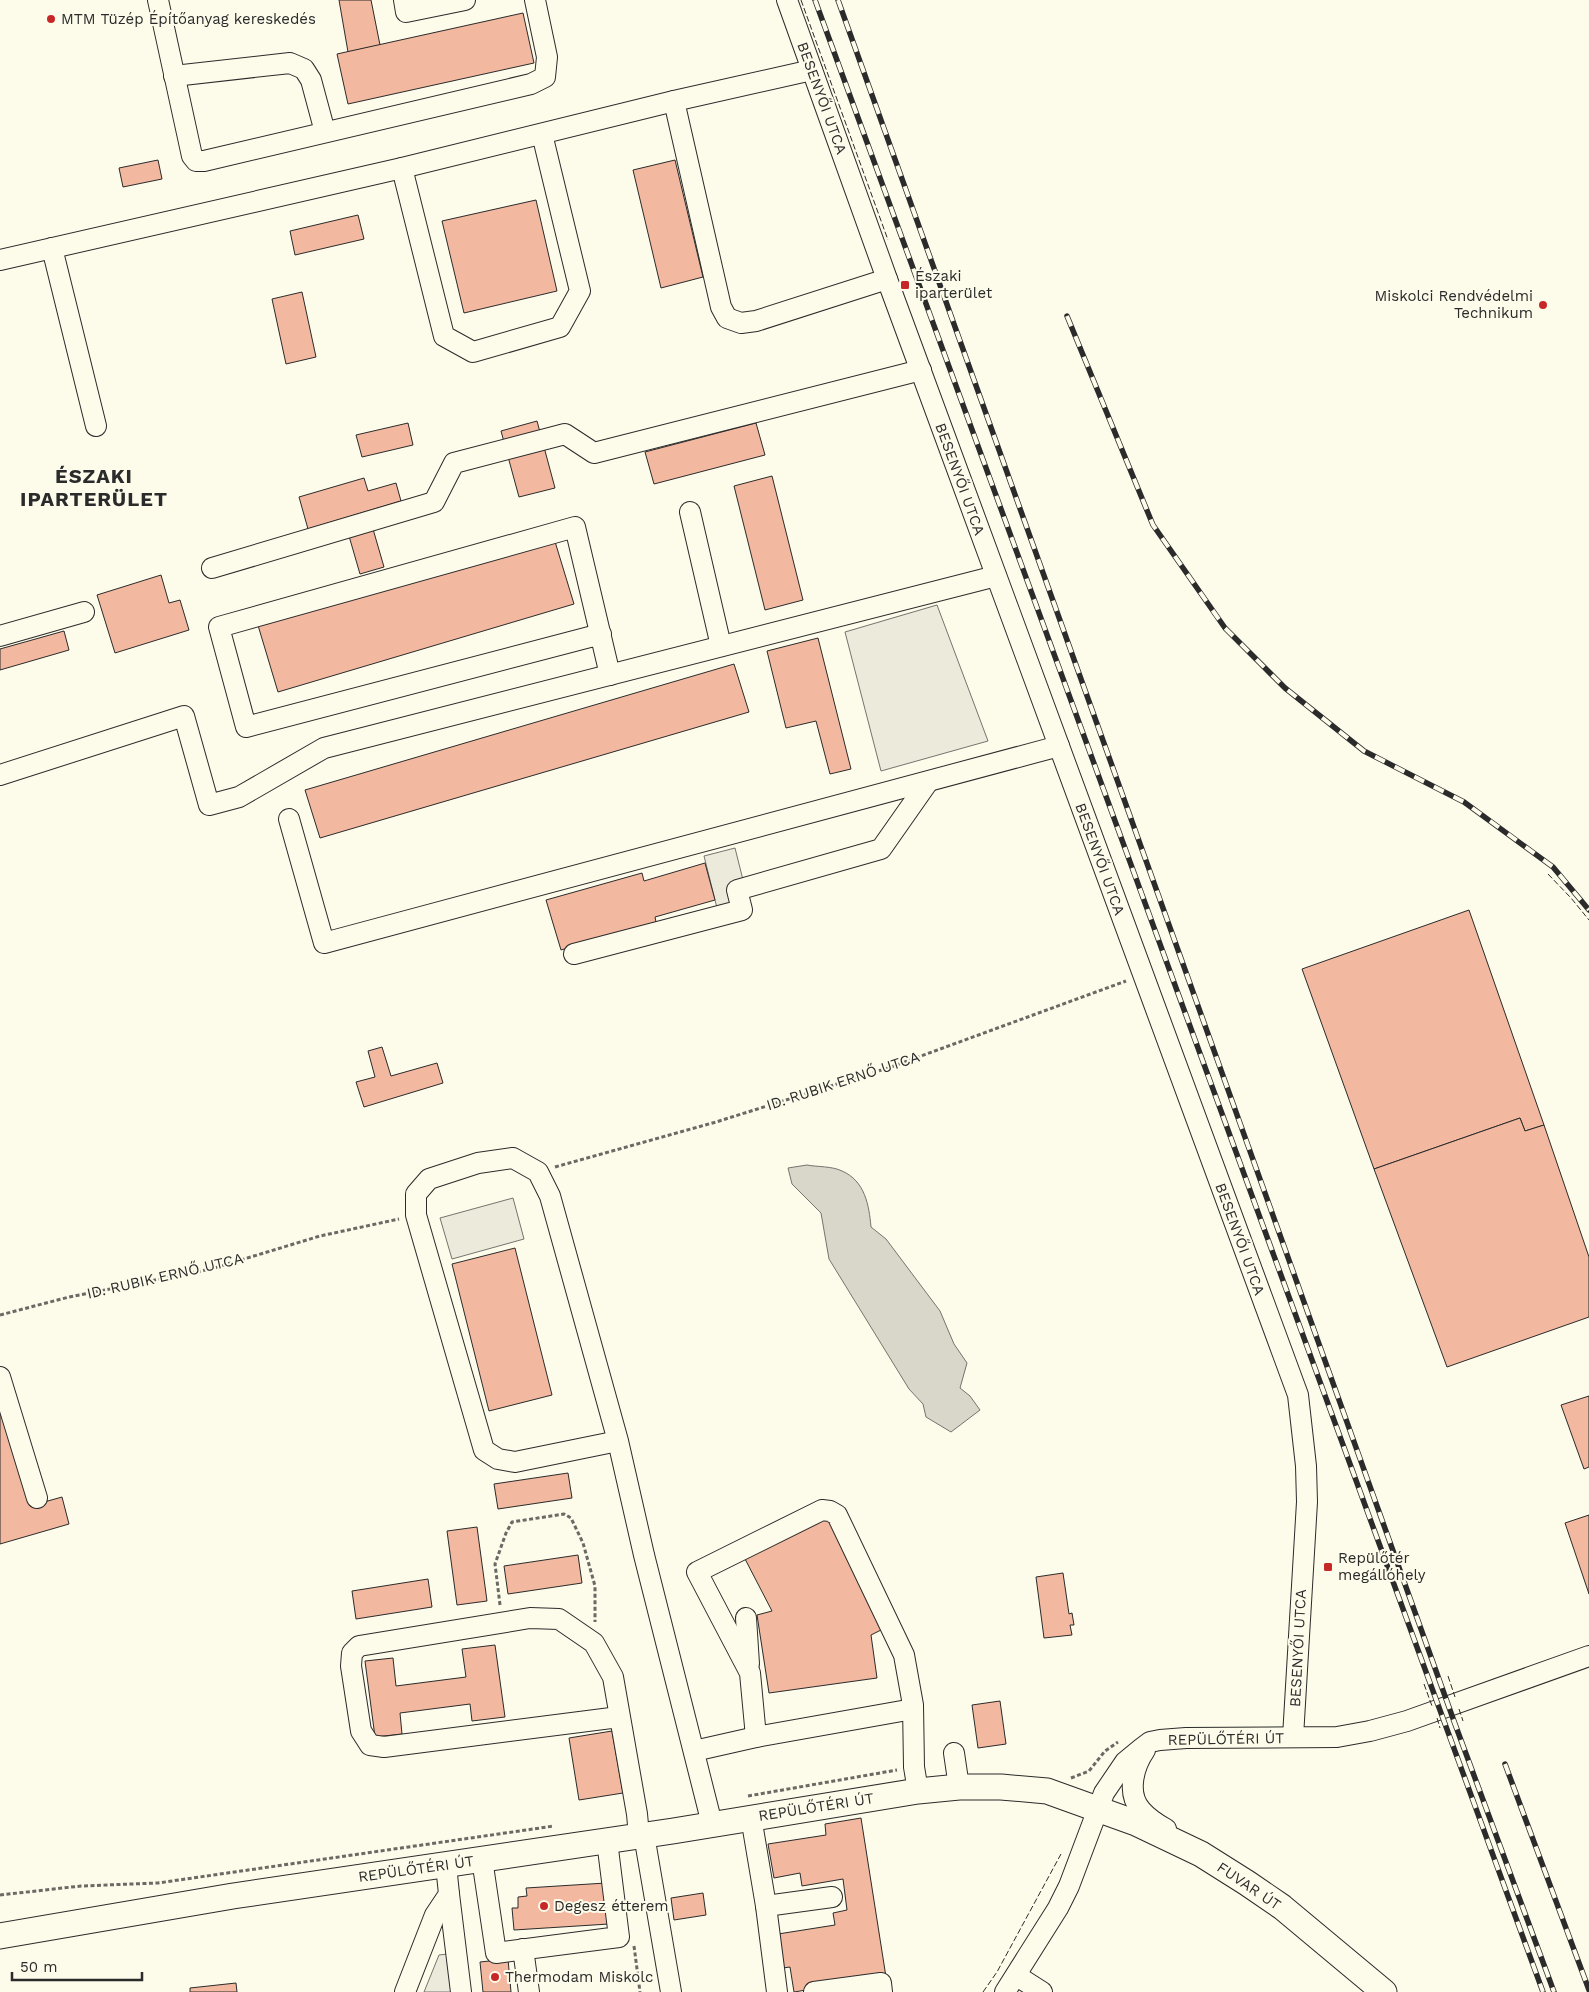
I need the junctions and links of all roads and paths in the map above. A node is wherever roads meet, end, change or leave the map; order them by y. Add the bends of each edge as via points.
1 (158, 0) edge
2 (404, 0) edge
3 (465, 0) edge
4 (535, 0) edge
5 (787, 0) edge
6 (812, 70) junction
7 (174, 76) junction
8 (674, 101) junction
9 (325, 132) junction
10 (542, 134) junction
11 (402, 168) junction
12 (52, 248) junction
13 (0, 260) edge
14 (887, 279) junction
15 (921, 370) junction
16 (96, 426) dead end
17 (690, 512) dead end
18 (212, 568) dead end
19 (996, 576) junction
20 (84, 612) dead end
21 (601, 634) junction
22 (0, 636) edge
23 (721, 646) junction
24 (610, 675) junction
25 (1059, 746) junction
26 (0, 775) edge
27 (928, 782) junction
28 (289, 820) dead end
29 (574, 954) dead end
30 (1143, 974) junction
31 (538, 1172) junction
32 (416, 1215) junction
33 (0, 1315) edge
34 (0, 1377) edge
35 (618, 1441) junction
36 (37, 1498) dead end
37 (746, 1618) dead end
38 (502, 1622) junction
39 (594, 1643) junction
40 (1589, 1656) edge
41 (750, 1673) junction
42 (914, 1709) junction
43 (619, 1717) junction
44 (756, 1737) junction
45 (1293, 1737) junction
46 (1150, 1742) junction
47 (694, 1751) junction
48 (954, 1753) dead end
49 (959, 1787) junction
50 (918, 1791) junction
51 (1097, 1810) junction
52 (751, 1817) junction
53 (712, 1824) junction
54 (641, 1836) junction
55 (609, 1840) junction
56 (1201, 1854) junction
57 (482, 1859) junction
58 (446, 1865) junction
59 (449, 1894) junction
60 (832, 1897) dead end
61 (766, 1906) junction
62 (0, 1936) edge
63 (524, 1949) junction
64 (1011, 1984) edge
65 (405, 1992) edge
66 (460, 1992) edge
67 (528, 1992) edge
68 (671, 1992) edge
69 (777, 1992) edge
70 (814, 1992) edge
71 (882, 1992) edge
72 (1042, 1992) edge
73 (1384, 1992) edge

1 - 7 street
2 - 3 street via 406,12
4 - 9 street via 547,57 545,77 531,84
5 - 6 street, BESENYŐI UTCA
6 - 8 street
6 - 14 street, BESENYŐI UTCA
7 - 9 street via 290,63 304,69 311,80
7 - 9 street via 192,156 196,161
8 - 10 street
8 - 14 street via 721,307 727,318 741,323 756,321
10 - 11 street
10 - 11 street via 580,291 560,328 473,352 444,336
11 - 12 street
12 - 13 street
12 - 16 street
14 - 15 street, BESENYŐI UTCA
15 - 18 street via 594,453 565,434 454,463 434,502
15 - 19 street, BESENYŐI UTCA
17 - 23 street
19 - 23 street
19 - 25 street, BESENYŐI UTCA
20 - 22 street
21 - 21 street via 575,527 219,627 246,727
21 - 24 street
23 - 24 street
24 - 26 street via 324,748 239,797 209,805 184,716
25 - 27 street
25 - 30 street, BESENYŐI UTCA
27 - 28 street via 324,943
27 - 29 street via 881,849 737,890 742,910
30 - 31 path, ID. RUBIK ERNŐ UTCA via 891,1067 716,1122
30 - 45 street, BESENYŐI UTCA via 1298,1395 1307,1502
31 - 32 street via 514,1158 478,1163 429,1179 416,1194
31 - 35 street via 550,1196
32 - 33 path, ID. RUBIK ERNŐ UTCA via 320,1236 211,1269 69,1297
32 - 35 street via 484,1450 498,1459 515,1462
34 - 36 street
35 - 47 street
37 - 41 street
38 - 39 street via 530,1618 559,1619
38 - 39 path via 494,1564 512,1522 564,1514 571,1518 583,1543 595,1586
38 - 43 street via 360,1646 352,1653 360,1731 370,1745 384,1747
39 - 43 street via 613,1677
40 - 45 street, REPÜLŐTÉRI ÚT via 1382,1728 1337,1737
41 - 42 street via 697,1572 822,1510 830,1510 837,1515 904,1655
41 - 44 street
42 - 44 street
42 - 50 street via 914,1767
43 - 54 street
44 - 47 street
45 - 46 street, REPÜLŐTÉRI ÚT via 1186,1738
46 - 51 street, REPÜLŐTÉRI ÚT via 1125,1762 1104,1792
46 - 56 street via 1136,1766 1133,1785 1136,1803 1155,1822
47 - 53 street
48 - 49 street
49 - 50 main road, REPÜLŐTÉRI ÚT
49 - 51 main road, REPÜLŐTÉRI ÚT via 1047,1790
50 - 52 main road, REPÜLŐTÉRI ÚT
51 - 56 main road, FUVAR ÚT via 1136,1823
51 - 64 street via 1069,1886
52 - 53 main road, REPÜLŐTÉRI ÚT
52 - 61 street
53 - 54 main road, REPÜLŐTÉRI ÚT
54 - 55 main road, REPÜLŐTÉRI ÚT
54 - 68 street
55 - 57 main road, REPÜLŐTÉRI ÚT
55 - 63 street via 619,1937
56 - 73 main road, FUVAR ÚT via 1282,1907
57 - 58 main road, REPÜLŐTÉRI ÚT
57 - 63 street via 496,1953
58 - 59 street
58 - 62 main road, REPÜLŐTÉRI ÚT via 233,1896
59 - 65 street via 434,1915
59 - 66 street
60 - 61 street
61 - 69 street
63 - 67 street
64 - 72 street
70 - 71 street via 881,1983

